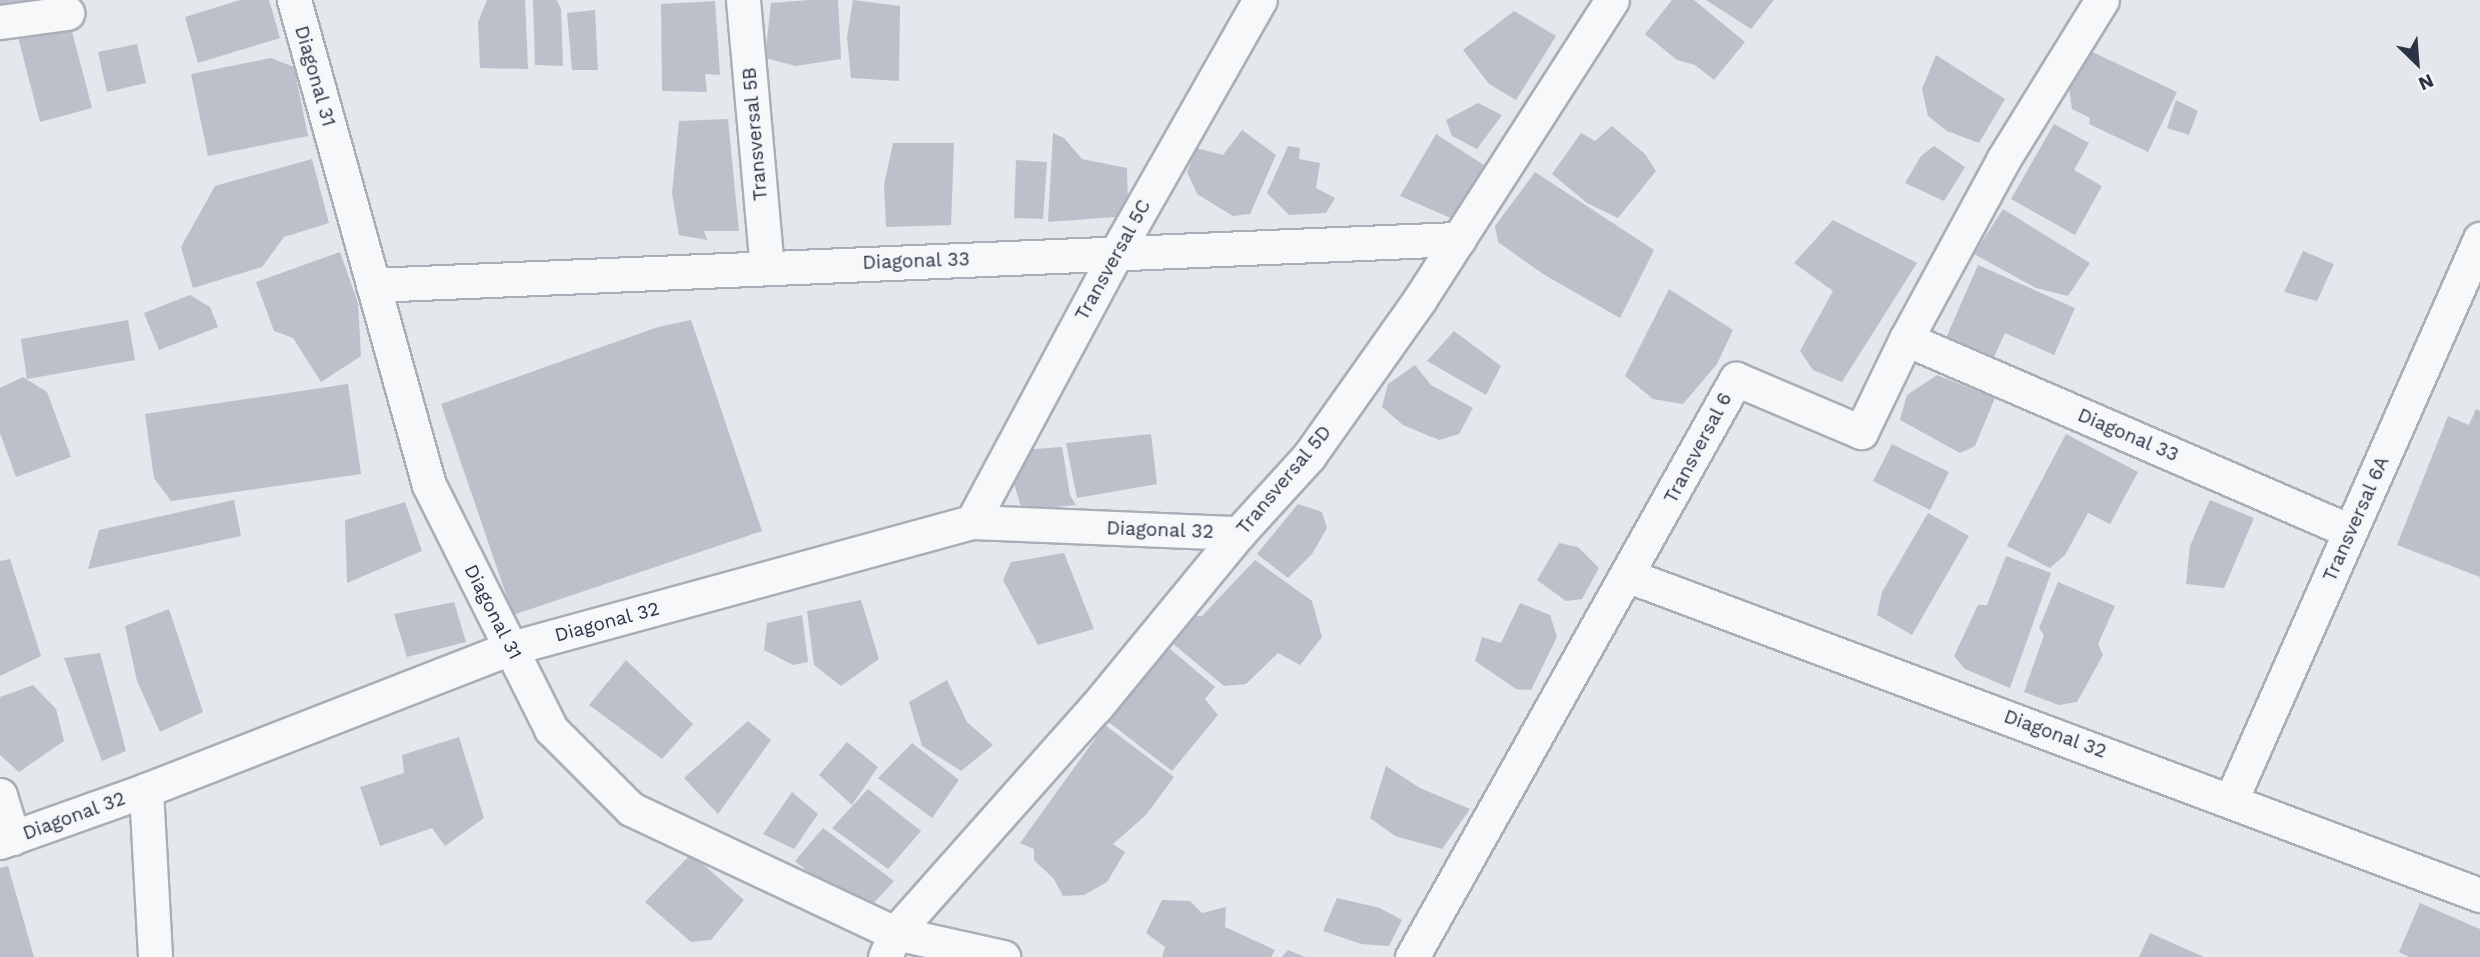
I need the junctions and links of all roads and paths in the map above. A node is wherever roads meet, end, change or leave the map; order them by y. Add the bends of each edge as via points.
1 (293, 0) edge
2 (743, 0) edge
3 (1260, 0) edge
4 (1612, 0) edge
5 (2102, 0) edge
6 (67, 13) dead end
7 (0, 22) edge
8 (1459, 239) junction
9 (2480, 239) edge
10 (1116, 253) junction
11 (767, 268) junction
12 (373, 285) junction
13 (1906, 339) junction
14 (972, 522) junction
15 (2350, 531) junction
16 (1239, 533) junction
17 (1629, 576) junction
18 (511, 648) junction
19 (146, 790) junction
20 (0, 795) edge
21 (2231, 800) junction
22 (6, 840) edge
23 (2480, 895) edge
24 (890, 945) edge
25 (155, 957) edge
26 (1003, 957) edge
27 (1412, 957) edge

1 - 12 street, Diagonal 31
2 - 11 street, Transversal 5B
3 - 10 street, Transversal 5C
4 - 8 street, Transversal 5D
5 - 13 street, Transversal 6 via 2003,160
6 - 7 street
8 - 10 street, Diagonal 33
8 - 16 street, Transversal 5D via 1309,456
9 - 15 street, Transversal 6A
10 - 11 street, Diagonal 33
10 - 14 street, Transversal 5C
11 - 12 street, Diagonal 33
12 - 18 street, Diagonal 31 via 429,485
13 - 15 street, Diagonal 33
13 - 17 street, Transversal 6 via 1861,432 1736,379
14 - 16 street, Diagonal 32
14 - 18 street, Diagonal 32
15 - 21 street, Transversal 6A
16 - 24 street, Transversal 5D
17 - 21 street, Diagonal 32
17 - 27 street, Transversal 6
18 - 19 street, Diagonal 32
18 - 24 street, Diagonal 31 via 551,729 631,809
19 - 22 street, Diagonal 32
19 - 25 street
20 - 22 street
21 - 23 street, Diagonal 32
24 - 26 street, Diagonal 31

